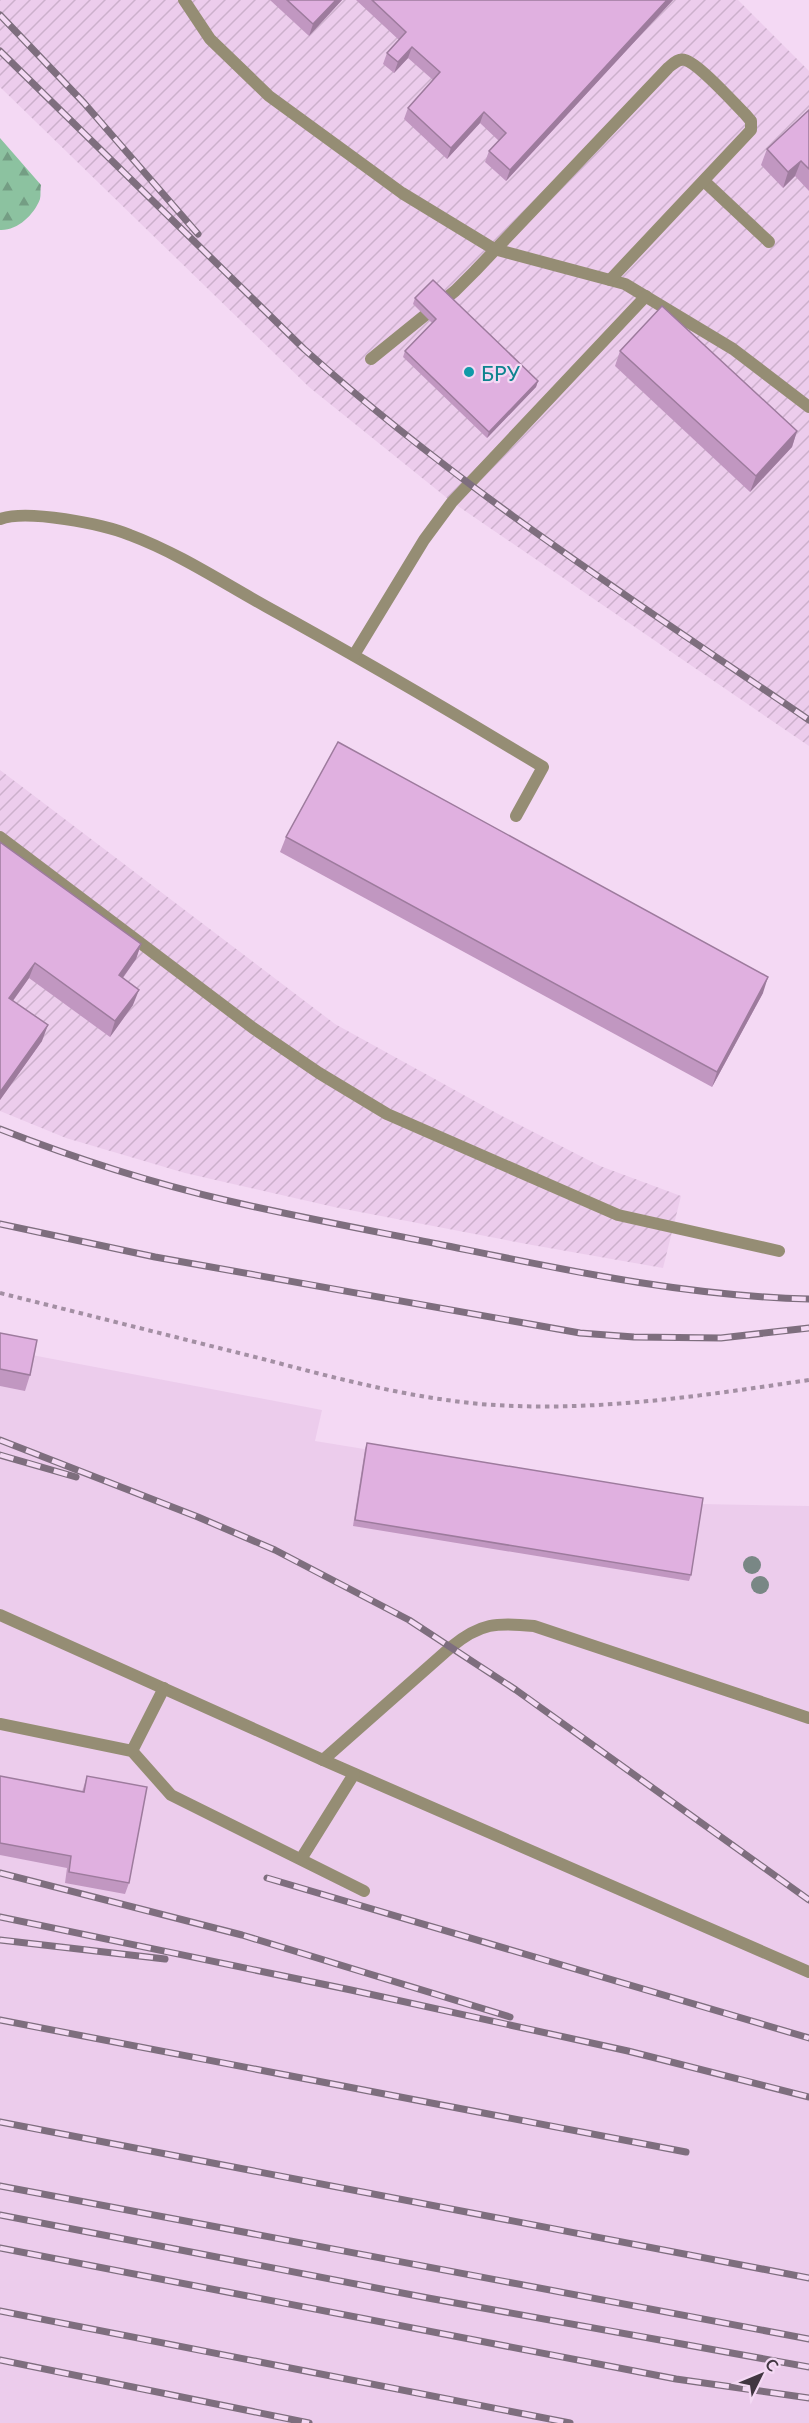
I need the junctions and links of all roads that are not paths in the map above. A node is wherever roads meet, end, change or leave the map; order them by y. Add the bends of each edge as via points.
1 (184, 0) edge
2 (704, 181) junction
3 (769, 242) dead end
4 (495, 249) junction
5 (610, 279) junction
6 (646, 296) junction
7 (371, 359) dead end
8 (809, 407) edge
9 (0, 519) edge
10 (354, 655) junction
11 (516, 816) dead end
12 (0, 837) edge
13 (779, 1251) dead end
14 (0, 1615) edge
15 (164, 1688) junction
16 (809, 1718) edge
17 (0, 1724) edge
18 (132, 1751) junction
19 (323, 1760) junction
20 (354, 1774) junction
21 (301, 1860) junction
22 (364, 1892) dead end
23 (809, 1972) edge

1 - 4 lane via 210,39 270,96 402,193
2 - 3 lane
2 - 4 lane via 751,130 751,121 698,68 685,60 676,61
2 - 5 lane
4 - 5 lane
4 - 7 lane via 455,291
5 - 6 lane
6 - 8 lane via 733,349
6 - 10 lane via 452,502 424,540
9 - 10 lane via 45,517 129,534 169,552
10 - 11 lane via 543,767
12 - 13 lane via 253,1028 387,1114 618,1215
14 - 15 lane
15 - 18 lane
15 - 19 lane
16 - 19 lane via 534,1626 508,1623 487,1625 467,1633
17 - 18 lane
18 - 21 lane via 171,1795
19 - 20 lane
20 - 21 lane
20 - 23 lane
21 - 22 lane

